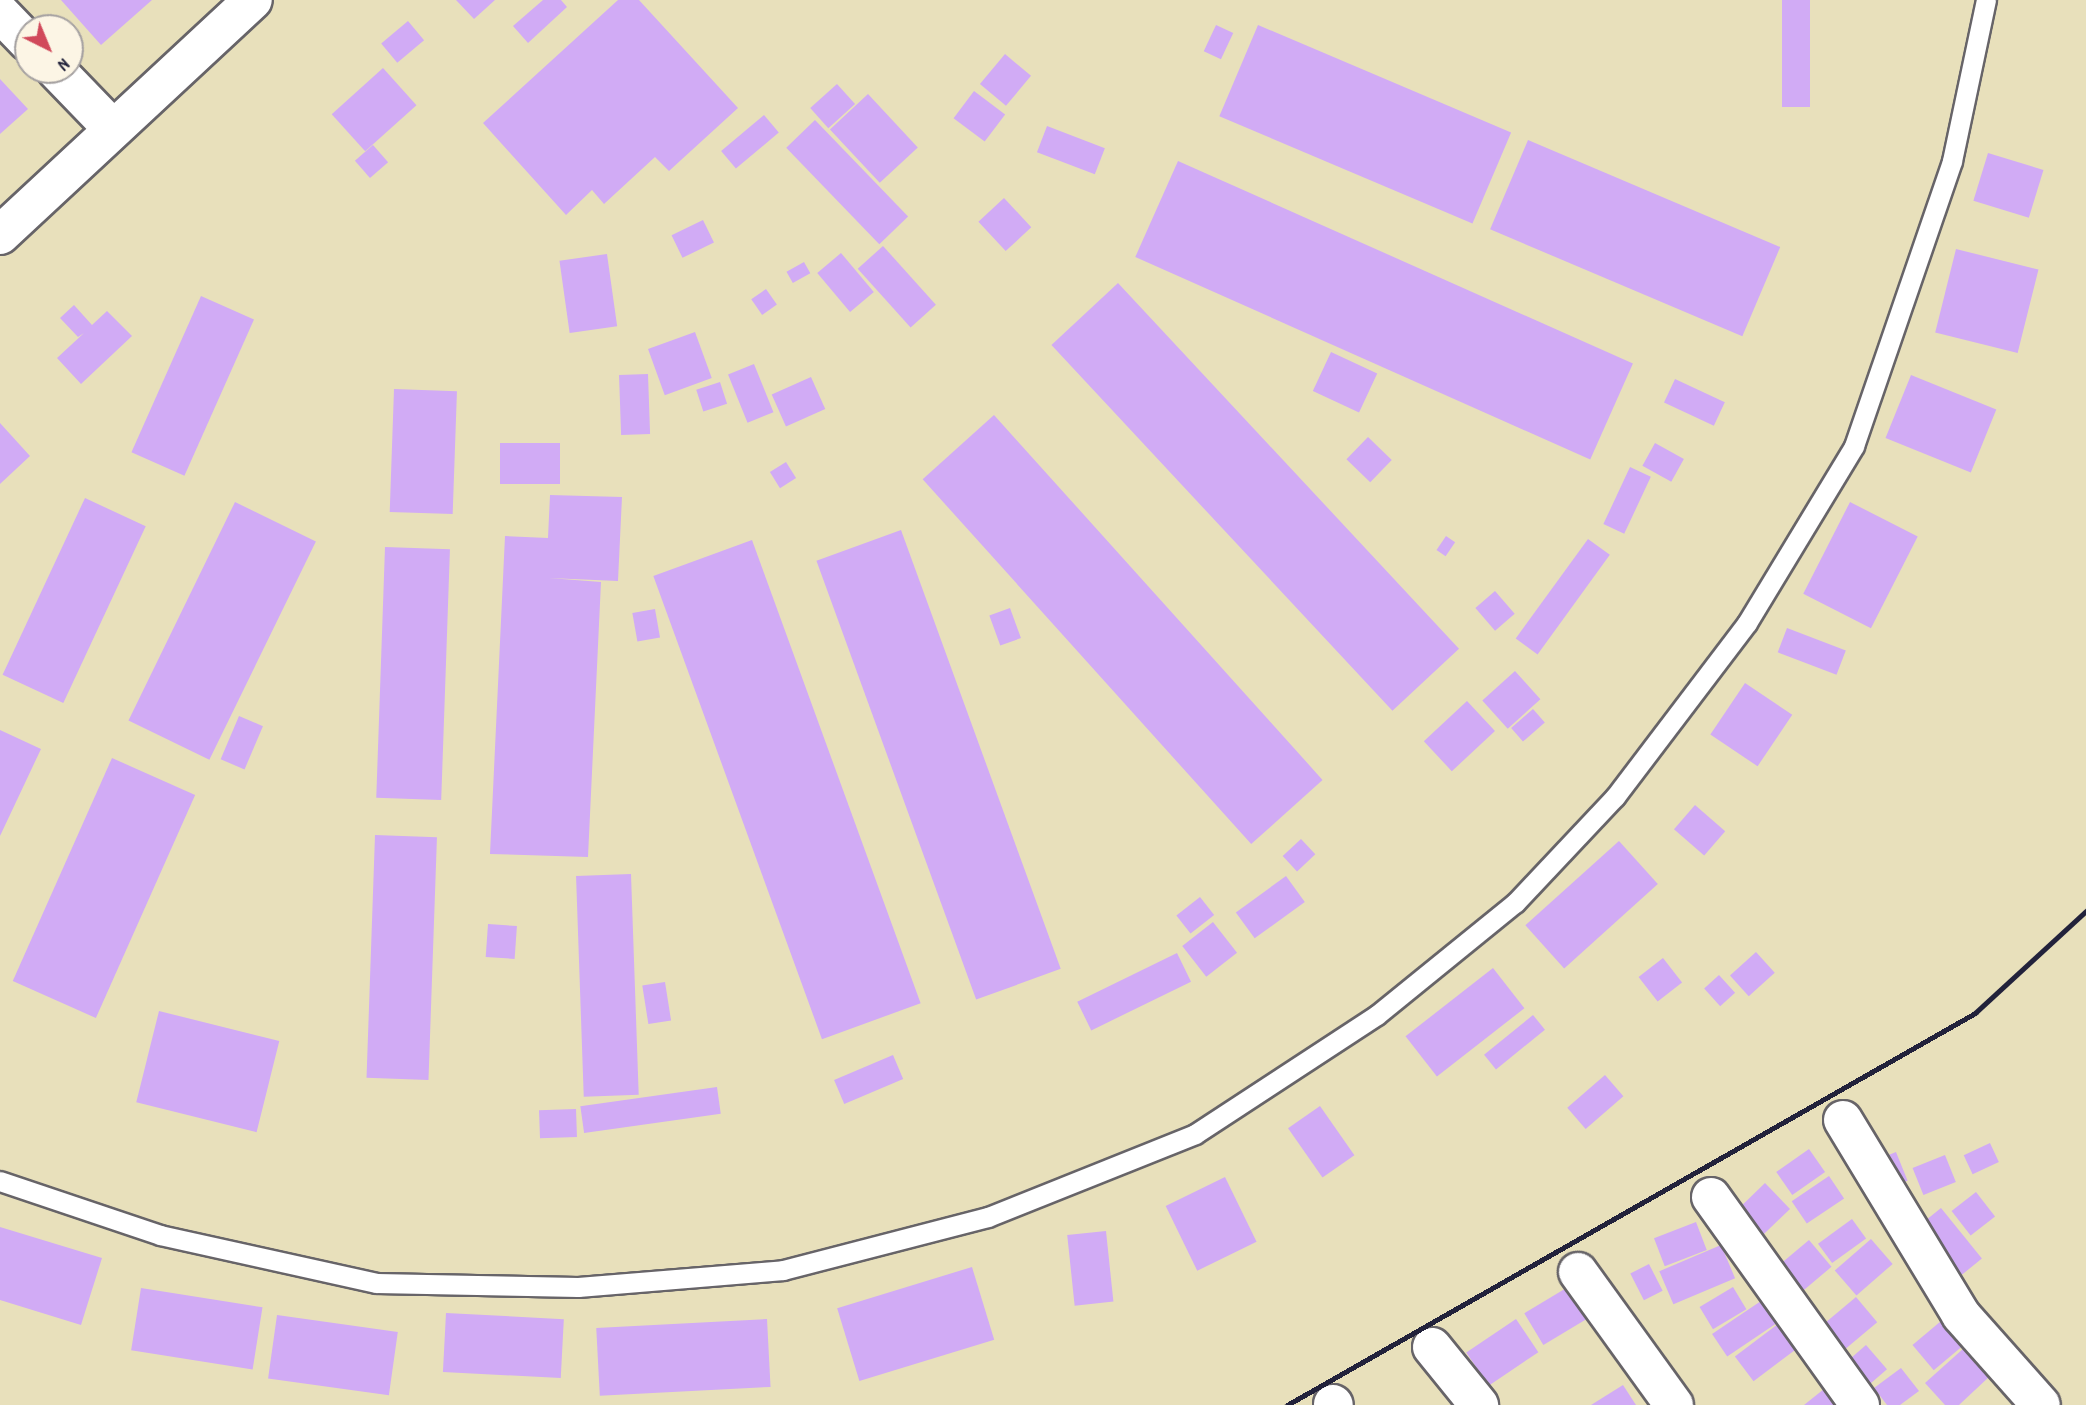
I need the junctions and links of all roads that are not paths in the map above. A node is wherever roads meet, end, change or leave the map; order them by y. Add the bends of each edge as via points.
1 (214, 0) edge
2 (253, 0) edge
3 (1986, 0) edge
4 (0, 13) edge
5 (14, 28) edge
6 (167, 80) junction
7 (70, 84) edge
8 (113, 129) junction
9 (0, 235) edge
10 (1843, 1119) dead end
11 (0, 1181) edge
12 (1711, 1197) dead end
13 (1578, 1272) dead end
14 (1432, 1347) dead end
15 (1479, 1405) edge
16 (1674, 1405) edge
17 (1860, 1405) edge
18 (2041, 1405) edge

1 - 6 street
2 - 6 street
3 - 11 lane via 1952,161 1854,446 1747,623 1615,797 1515,903 1377,1015 1195,1134 988,1217 783,1270 578,1287 376,1283 160,1236
4 - 5 street
6 - 8 street
7 - 8 street
8 - 9 street
10 - 18 street via 1961,1315
12 - 17 street
13 - 16 street
14 - 15 street

